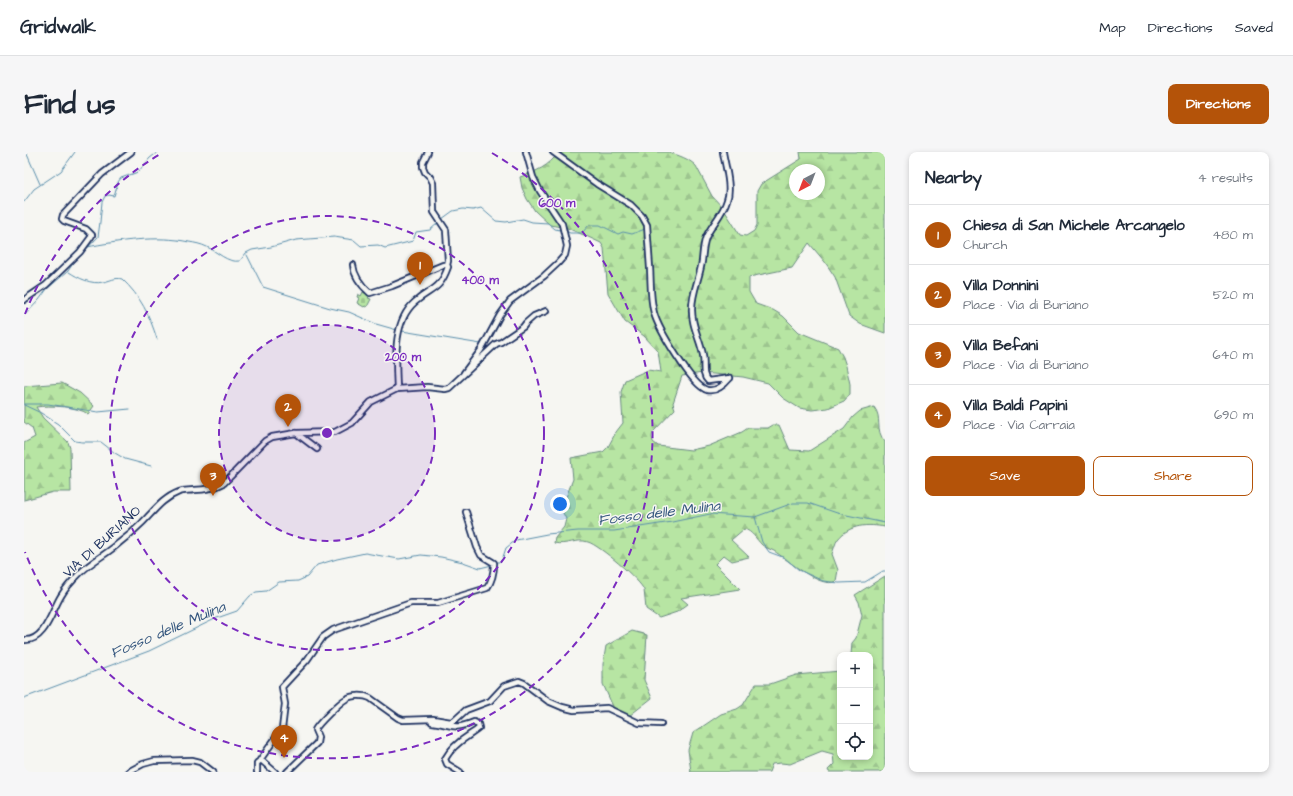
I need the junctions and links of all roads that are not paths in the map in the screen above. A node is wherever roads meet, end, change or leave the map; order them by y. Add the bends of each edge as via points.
1 (131, 152) edge
2 (428, 152) edge
3 (526, 152) edge
4 (553, 152) edge
5 (723, 152) edge
6 (353, 265) dead end
7 (447, 265) junction
8 (24, 300) edge
9 (546, 311) dead end
10 (462, 376) junction
11 (397, 389) junction
12 (296, 433) junction
13 (316, 449) dead end
14 (466, 512) dead end
15 (24, 640) edge
16 (422, 720) junction
17 (661, 724) dead end
18 (260, 760) junction
19 (128, 772) edge
20 (213, 772) edge
21 (257, 772) edge
22 (275, 772) edge
23 (287, 772) edge
24 (460, 772) edge

1 - 8 street via 102,174 63,215 64,221 86,229 92,235 80,252 46,285
2 - 7 street via 423,167 433,183 434,212 446,230
3 - 10 street via 540,191 562,224 567,246 565,255 544,276 510,301
4 - 5 street via 631,205 642,216 647,225 652,304 658,325 682,364 706,390 714,390 730,378 713,381 705,378 700,340 692,322 692,301 702,261 703,245 728,199
6 - 7 street via 360,282 370,293
7 - 11 street via 438,287 407,310 397,344
9 - 10 street via 534,316 523,327 496,344
10 - 11 street, VIA DI BURIANO via 445,390 427,387
11 - 12 street, VIA DI BURIANO via 371,402 358,418 335,432
12 - 13 street
12 - 15 street, VIA DI BURIANO via 272,437 265,441 224,483 201,490 184,490 163,501 136,529 80,573 60,597 38,636 28,641
14 - 18 street via 481,555 494,563 487,588 438,603 412,603 333,630 323,637 307,660 282,687 285,704 282,729
16 - 17 street via 450,722 466,710 490,701 504,686 524,682 548,701 562,707 574,710 607,708 639,723
16 - 23 street via 398,718 367,696 346,698 315,728 317,743
16 - 24 street via 453,727 462,727 474,722 478,724 477,730 445,759 447,764
18 - 21 street via 257,763
18 - 22 street
19 - 20 street via 154,761 197,760

